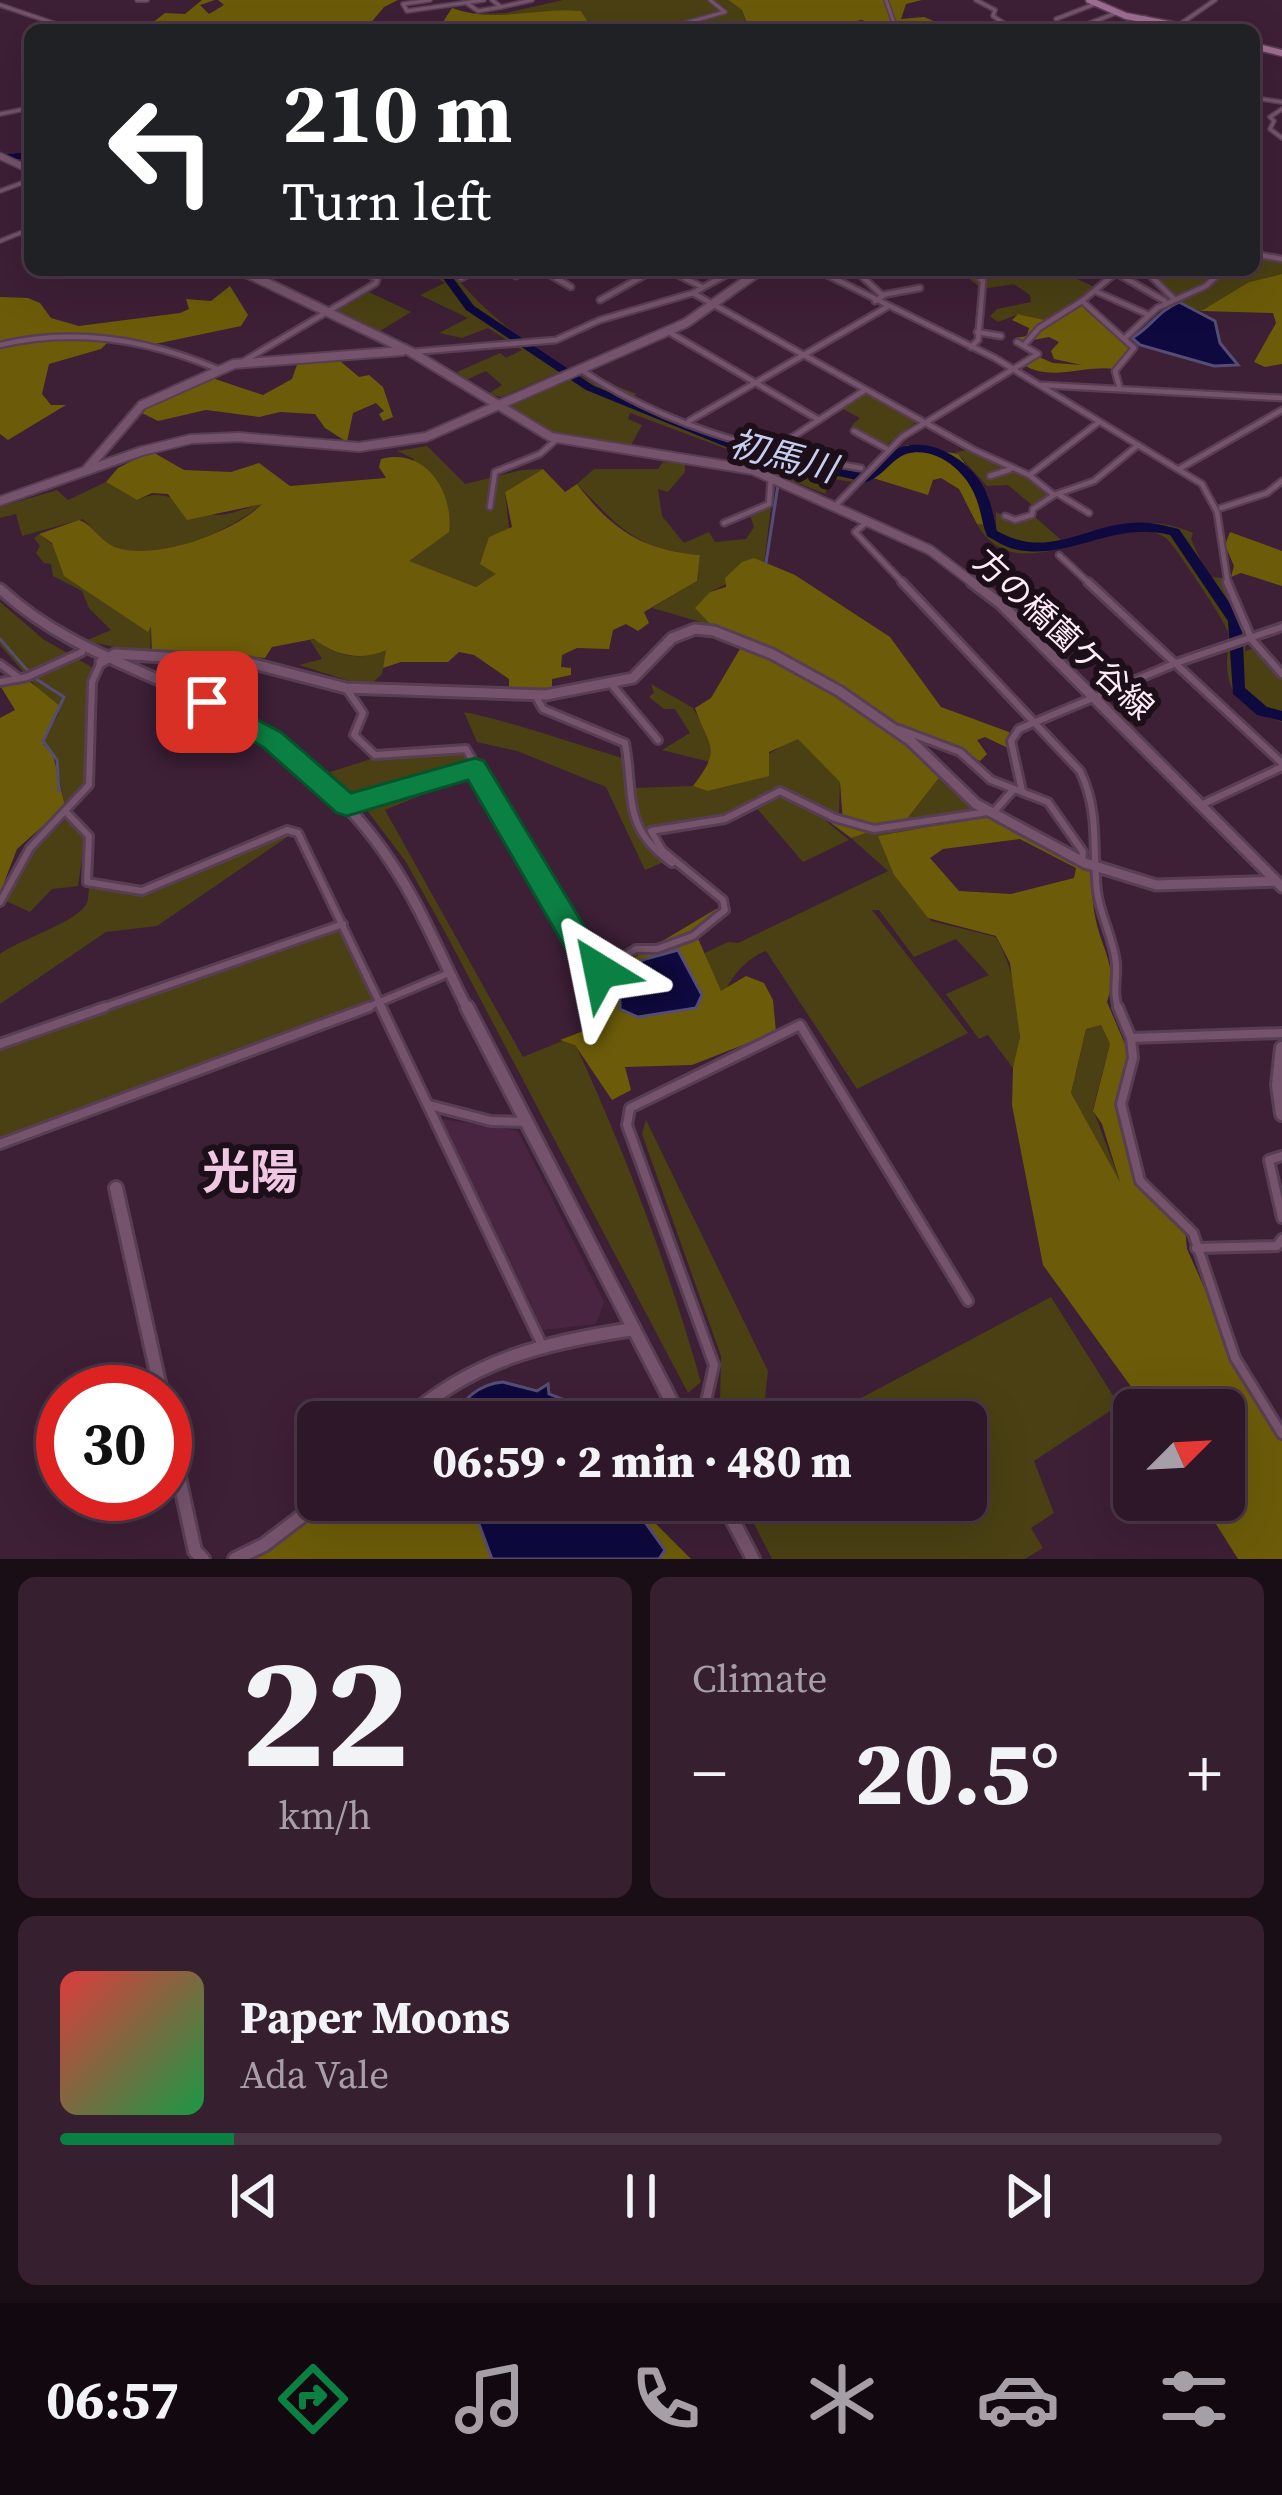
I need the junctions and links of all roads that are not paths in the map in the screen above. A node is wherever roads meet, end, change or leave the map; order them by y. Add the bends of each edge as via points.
1 (137, 0) edge
2 (147, 0) edge
3 (430, 0) edge
4 (439, 0) edge
5 (484, 0) edge
6 (492, 0) edge
7 (532, 0) edge
8 (710, 0) edge
9 (976, 0) edge
10 (1215, 0) edge
11 (2, 2) edge
12 (1092, 2) edge
13 (468, 4) junction
14 (501, 7) junction
15 (442, 8) junction
16 (1116, 14) junction
17 (1056, 19) dead end
18 (1145, 19) junction
19 (59, 24) edge
20 (682, 24) edge
21 (1005, 24) edge
22 (1088, 24) edge
23 (1136, 24) edge
24 (1173, 24) edge
25 (1180, 24) edge
26 (1282, 105) edge
27 (1282, 138) edge
28 (253, 276) edge
29 (372, 276) edge
30 (465, 276) edge
31 (553, 276) edge
32 (643, 276) edge
33 (680, 276) edge
34 (725, 276) edge
35 (753, 276) edge
36 (828, 276) edge
37 (861, 276) edge
38 (977, 276) edge
39 (1109, 276) edge
40 (1123, 276) edge
41 (1150, 276) edge
42 (1217, 276) edge
43 (461, 278) dead end
44 (571, 286) dead end
45 (704, 288) junction
46 (920, 288) dead end
47 (1095, 291) junction
48 (694, 293) junction
49 (882, 295) junction
50 (600, 299) dead end
51 (875, 301) junction
52 (1082, 301) junction
53 (1170, 301) junction
54 (713, 305) junction
55 (887, 307) junction
56 (327, 311) junction
57 (1148, 315) junction
58 (666, 331) junction
59 (977, 332) junction
60 (1001, 336) dead end
61 (1125, 339) junction
62 (1017, 342) dead end
63 (1025, 344) junction
64 (0, 345) edge
65 (970, 346) junction
66 (408, 351) junction
67 (803, 355) junction
68 (243, 361) junction
69 (578, 369) junction
70 (1012, 369) junction
71 (220, 370) junction
72 (755, 383) junction
73 (1038, 384) junction
74 (1120, 389) junction
75 (865, 390) junction
76 (1282, 398) edge
77 (497, 407) junction
78 (1282, 410) edge
79 (819, 420) junction
80 (689, 421) junction
81 (923, 422) junction
82 (1100, 422) junction
83 (854, 431) dead end
84 (557, 439) junction
85 (1138, 445) junction
86 (887, 448) junction
87 (770, 451) junction
88 (1014, 468) junction
89 (861, 469) junction
90 (1179, 469) junction
91 (753, 470) junction
92 (84, 473) junction
93 (1029, 475) junction
94 (990, 476) dead end
95 (771, 477) junction
96 (1282, 481) edge
97 (1279, 489) edge
98 (1056, 494) junction
99 (0, 501) edge
100 (838, 504) junction
101 (490, 507) dead end
102 (1220, 508) junction
103 (1089, 513) dead end
104 (1005, 516) dead end
105 (869, 519) junction
106 (724, 523) dead end
107 (1059, 555) dead end
108 (0, 589) edge
109 (1282, 627) edge
110 (1251, 636) junction
111 (82, 652) junction
112 (101, 662) junction
113 (1176, 663) junction
114 (0, 664) edge
115 (1282, 674) edge
116 (19, 678) junction
117 (0, 682) edge
118 (612, 685) junction
119 (346, 688) junction
120 (536, 695) junction
121 (1093, 697) junction
122 (1034, 722) junction
123 (896, 728) junction
124 (658, 740) dead end
125 (1282, 765) edge
126 (475, 768) junction
127 (1018, 790) junction
128 (1201, 805) junction
129 (347, 806) junction
130 (66, 812) junction
131 (990, 813) junction
132 (1082, 859) junction
133 (1097, 866) junction
134 (688, 872) junction
135 (1279, 884) edge
136 (0, 902) edge
137 (344, 924) junction
138 (449, 973) junction
139 (381, 1004) junction
140 (1282, 1033) edge
141 (1131, 1038) junction
142 (0, 1044) edge
143 (1282, 1048) edge
144 (429, 1106) junction
145 (1282, 1114) edge
146 (526, 1122) junction
147 (0, 1144) edge
148 (1282, 1156) edge
149 (116, 1188) dead end
150 (1282, 1219) edge
151 (1282, 1239) edge
152 (1196, 1248) junction
153 (968, 1301) dead end
154 (634, 1329) junction
155 (541, 1343) junction
156 (154, 1365) edge
157 (426, 1401) edge
158 (673, 1401) edge
159 (706, 1401) edge
160 (1282, 1434) edge
161 (188, 1521) edge
162 (298, 1521) edge
163 (733, 1521) edge
164 (203, 1559) edge
165 (235, 1559) edge
166 (753, 1559) edge

1 - 2 street
3 - 15 street via 403,4 406,11
4 - 15 street
5 - 13 street
6 - 14 street
7 - 14 street
8 - 20 street via 725,12
9 - 21 street
10 - 25 street
11 - 19 street
12 - 16 main road
12 - 17 street
13 - 14 street via 478,11
13 - 15 street
16 - 18 main road
16 - 22 street
18 - 23 street
18 - 24 main road
26 - 27 street via 1270,117
28 - 56 street, 方の橋薗ケ谷線
29 - 56 street via 376,283
30 - 43 street
31 - 44 street
32 - 50 street
33 - 45 street
34 - 45 street
35 - 54 street
36 - 51 street
37 - 49 street
38 - 59 street
39 - 47 street
40 - 53 street
41 - 53 street
42 - 53 street
45 - 48 street
46 - 49 street
47 - 52 street
47 - 57 street
48 - 54 street
48 - 66 street via 556,340
49 - 51 street
51 - 55 street
52 - 61 street
52 - 63 street
53 - 57 street
54 - 58 street
54 - 67 street
55 - 65 street
55 - 67 street
56 - 66 street, 方の橋薗ケ谷線
56 - 68 street
57 - 61 street
58 - 69 street
58 - 72 street
59 - 60 street
59 - 65 street
61 - 74 street via 1134,348 1115,371
62 - 63 street
63 - 70 street via 1038,354
64 - 71 street via 44,334 106,337
65 - 70 street
66 - 68 street
66 - 77 street, 方の橋薗ケ谷線
67 - 72 street
67 - 75 street
68 - 71 street
69 - 77 street
69 - 80 street
70 - 73 street
70 - 81 street
71 - 92 street via 134,411
72 - 79 street
72 - 80 street
73 - 74 street
73 - 82 street
74 - 76 street
75 - 79 street
75 - 81 street
77 - 84 street, 方の橋薗ケ谷線
77 - 92 street via 406,443 351,448 204,437
78 - 90 street
79 - 87 street
80 - 87 street
81 - 86 street
81 - 88 street
82 - 85 street
82 - 93 street
83 - 86 street
84 - 91 street, 方の橋薗ケ谷線
84 - 101 street via 495,472
85 - 90 street
85 - 98 street via 1094,481
86 - 89 street
87 - 89 street
87 - 91 street
88 - 93 street
88 - 94 street
89 - 100 street
90 - 102 street
91 - 95 street, 方の橋薗ケ谷線
92 - 99 street
93 - 98 street
95 - 100 street, 方の橋薗ケ谷線
95 - 106 street via 769,504
96 - 97 street
97 - 102 street
98 - 103 street
98 - 104 street via 1031,515
100 - 105 street, 方の橋薗ケ谷線
102 - 110 street via 1223,565
105 - 121 street, 方の橋薗ケ谷線 via 970,578
105 - 122 street via 855,532
107 - 113 street
108 - 111 street
109 - 110 street
110 - 113 street
110 - 115 street
111 - 112 street
111 - 116 street
112 - 119 street via 115,654 246,662
112 - 129 street via 231,714 302,762
112 - 130 street via 92,682 88,785
113 - 121 street
113 - 125 street
114 - 116 street
116 - 117 street
118 - 120 street
118 - 123 street via 641,673 652,652 680,634 720,631
118 - 124 street
119 - 120 street
119 - 126 street via 363,713 353,734 375,755 461,747
120 - 134 street via 544,709 625,743 630,813 658,854
121 - 122 street
121 - 128 street, 方の橋薗ケ谷線
122 - 127 street via 1013,734
122 - 133 street via 1087,784
123 - 127 street via 960,752 991,780
123 - 131 street
125 - 128 street
126 - 129 street
126 - 134 street via 600,971 636,949 693,936 722,916 723,900
127 - 131 street
127 - 132 street via 1048,802
128 - 135 street, 方の橋薗ケ谷線
129 - 138 street via 393,865
130 - 136 street via 24,855
130 - 137 street via 89,836 87,882 142,892 287,830 298,833
131 - 132 street
131 - 134 street via 874,829 780,791 725,819 651,831
132 - 133 street
133 - 135 street via 1136,883
133 - 141 street via 1102,922 1117,963 1114,998
137 - 139 street
137 - 142 street
138 - 139 street
138 - 146 street
139 - 144 street
139 - 147 street
140 - 141 street
141 - 152 street via 1121,1104 1140,1181 1192,1233
143 - 145 street
144 - 146 street
144 - 155 street
146 - 154 street
148 - 150 street via 1269,1160
149 - 156 street
151 - 152 street via 1277,1246
152 - 160 street via 1235,1358
153 - 159 street via 800,1025 630,1108 627,1124 714,1365
154 - 155 street
154 - 158 street
155 - 157 street via 473,1367
161 - 164 street
162 - 165 street
163 - 166 street

